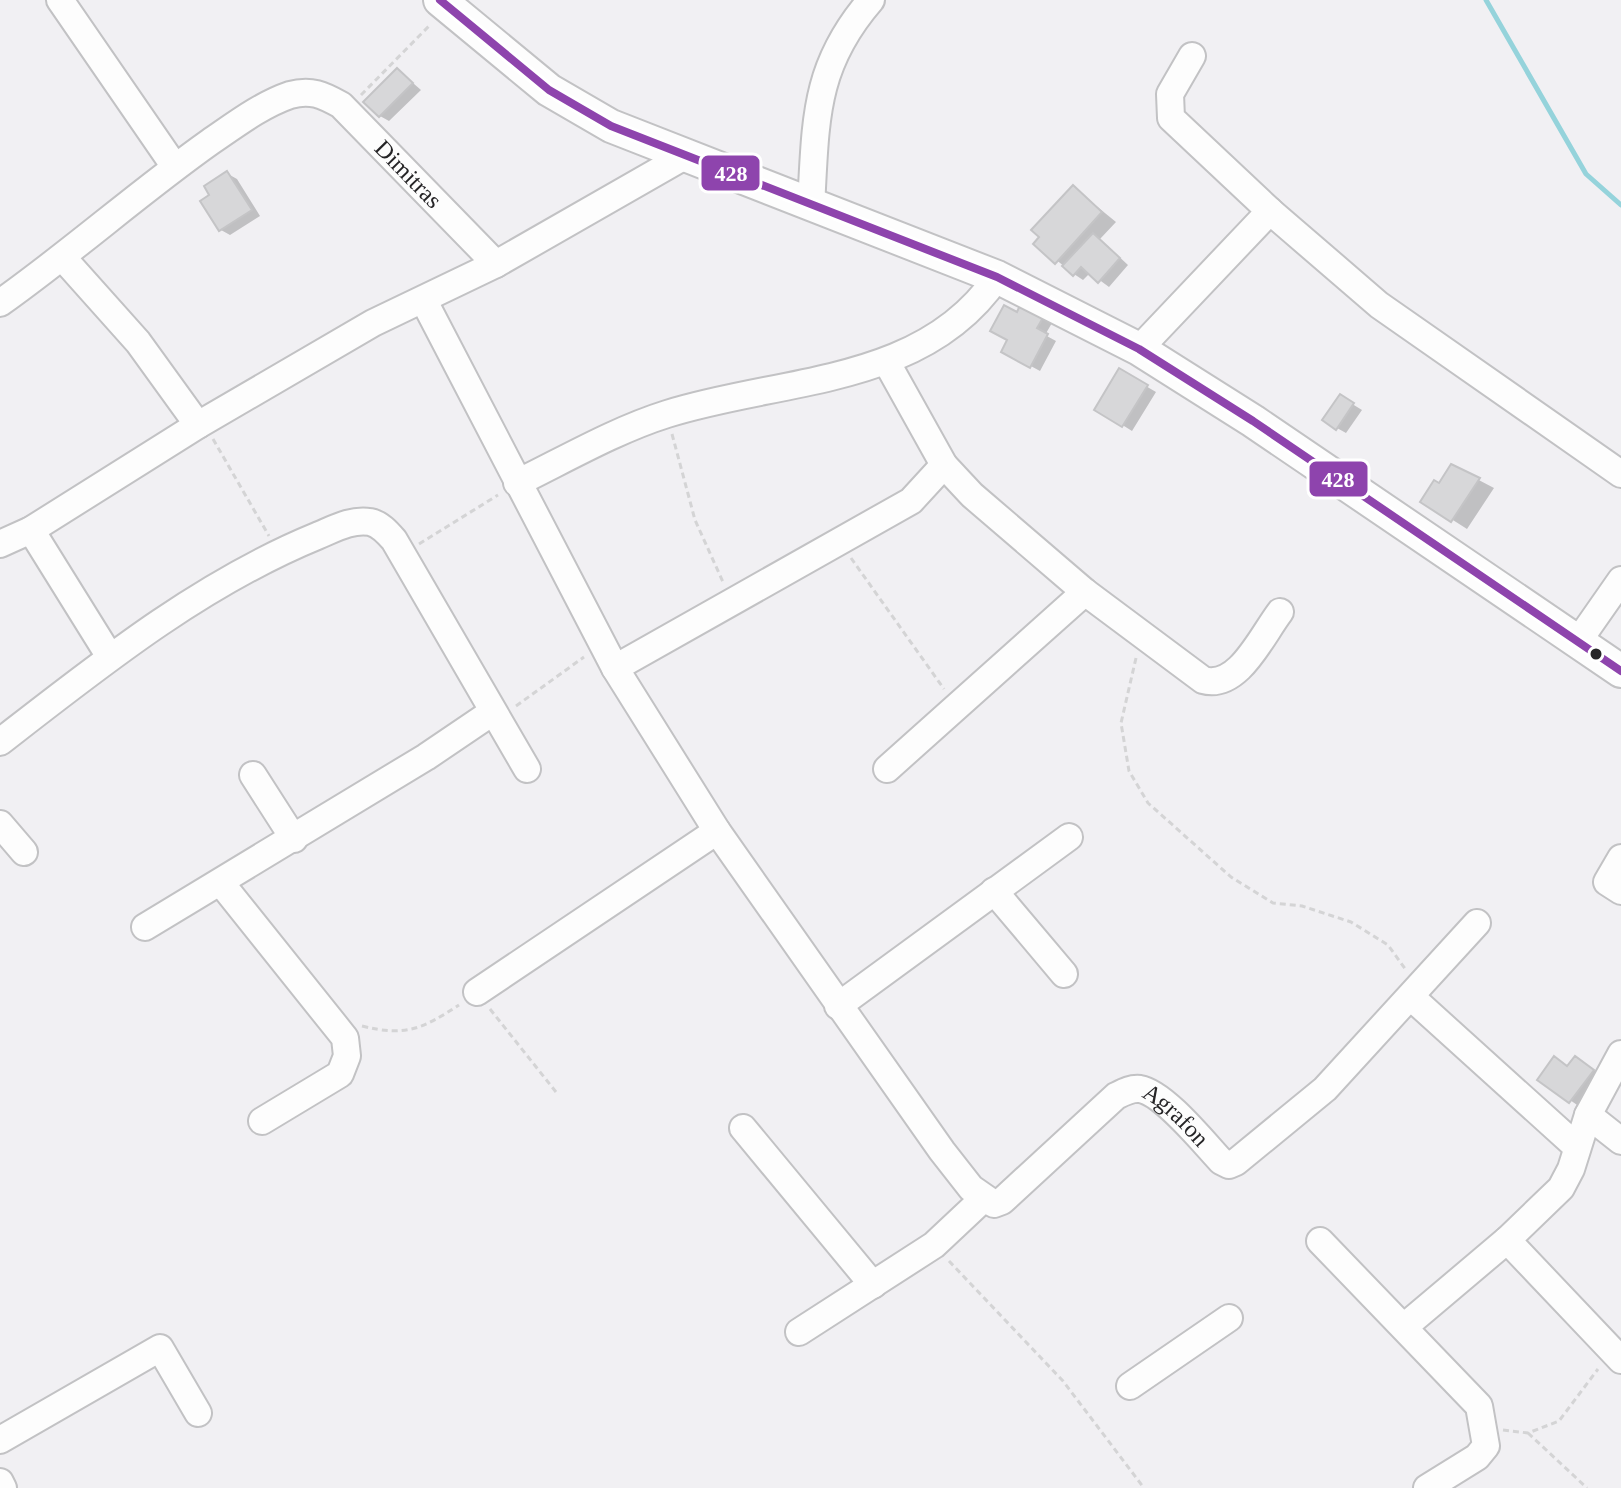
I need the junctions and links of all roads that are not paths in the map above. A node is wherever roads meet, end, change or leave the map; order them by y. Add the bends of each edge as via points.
1 (60, 0) edge
2 (871, 0) edge
3 (444, 3) edge
4 (1192, 56) dead end
5 (683, 157) junction
6 (175, 167) junction
7 (811, 206) junction
8 (1270, 211) junction
9 (63, 258) junction
10 (496, 264) junction
11 (997, 277) junction
12 (424, 301) junction
13 (0, 303) edge
14 (1139, 349) junction
15 (886, 361) junction
16 (201, 423) junction
17 (944, 465) junction
18 (1621, 474) edge
19 (517, 483) junction
20 (31, 530) junction
21 (0, 544) edge
22 (1621, 580) edge
23 (1085, 592) junction
24 (1280, 612) dead end
25 (1577, 643) junction
26 (110, 657) junction
27 (615, 668) junction
28 (1621, 671) edge
29 (494, 716) junction
30 (0, 742) edge
31 (527, 769) dead end
32 (887, 769) dead end
33 (253, 775) dead end
34 (0, 824) edge
35 (717, 831) junction
36 (1069, 837) dead end
37 (294, 839) junction
38 (24, 852) dead end
39 (1621, 858) edge
40 (221, 883) junction
41 (994, 891) junction
42 (1621, 891) edge
43 (1477, 923) dead end
44 (145, 927) dead end
45 (1064, 974) dead end
46 (477, 992) road end
47 (1411, 997) junction
48 (838, 1006) junction
49 (1621, 1054) edge
50 (1588, 1115) junction
51 (262, 1121) dead end
52 (743, 1128) dead end
53 (1621, 1141) edge
54 (1577, 1147) junction
55 (983, 1199) junction
56 (1507, 1240) junction
57 (1320, 1241) dead end
58 (873, 1285) junction
59 (1229, 1318) dead end
60 (1404, 1327) junction
61 (799, 1332) dead end
62 (1620, 1358) edge
63 (1130, 1386) dead end
64 (198, 1413) dead end
65 (0, 1440) edge
66 (0, 1482) edge
67 (3, 1488) edge
68 (1427, 1488) edge

1 - 6 street
2 - 7 street via 849,25 828,63 816,126
3 - 5 main road via 549,90 611,126
4 - 8 street via 1170,94 1171,118
5 - 7 main road
5 - 10 street
6 - 9 street
6 - 10 street, Dimitras via 252,113 290,95 317,92 346,110
7 - 11 main road
8 - 14 street
8 - 18 street via 1379,305
9 - 13 street
9 - 16 street
10 - 12 street
11 - 14 main road
11 - 15 street via 972,311 951,328
12 - 16 street via 373,323
12 - 19 street
14 - 25 main road
15 - 17 street
15 - 19 street via 796,387 666,414
16 - 20 street
17 - 23 street
17 - 27 street via 911,501
19 - 27 street
20 - 21 street
20 - 26 street
22 - 25 street
23 - 24 street via 1203,680 1217,684 1231,679
23 - 32 street
25 - 28 main road
26 - 29 street via 260,559 349,523 369,522 394,540
26 - 30 street
27 - 35 street
29 - 31 street
29 - 37 street
33 - 37 street
34 - 38 street
35 - 46 street
35 - 48 street
36 - 41 street
37 - 40 street
39 - 42 street via 1607,882
40 - 44 street
40 - 51 street via 345,1038 347,1056 340,1074
41 - 45 street
41 - 48 street
43 - 47 street
47 - 54 street
47 - 55 street, Agrafon via 1325,1089 1229,1165 1156,1097 1129,1089 1002,1201
48 - 55 street
49 - 50 street
50 - 53 street
50 - 54 street
52 - 58 street
54 - 56 street via 1561,1188
55 - 58 street via 934,1245
56 - 60 street
56 - 62 street
57 - 60 street
58 - 61 street
59 - 63 street
60 - 68 street via 1479,1406 1485,1428 1486,1446 1477,1457
64 - 65 street via 160,1348
66 - 67 street

